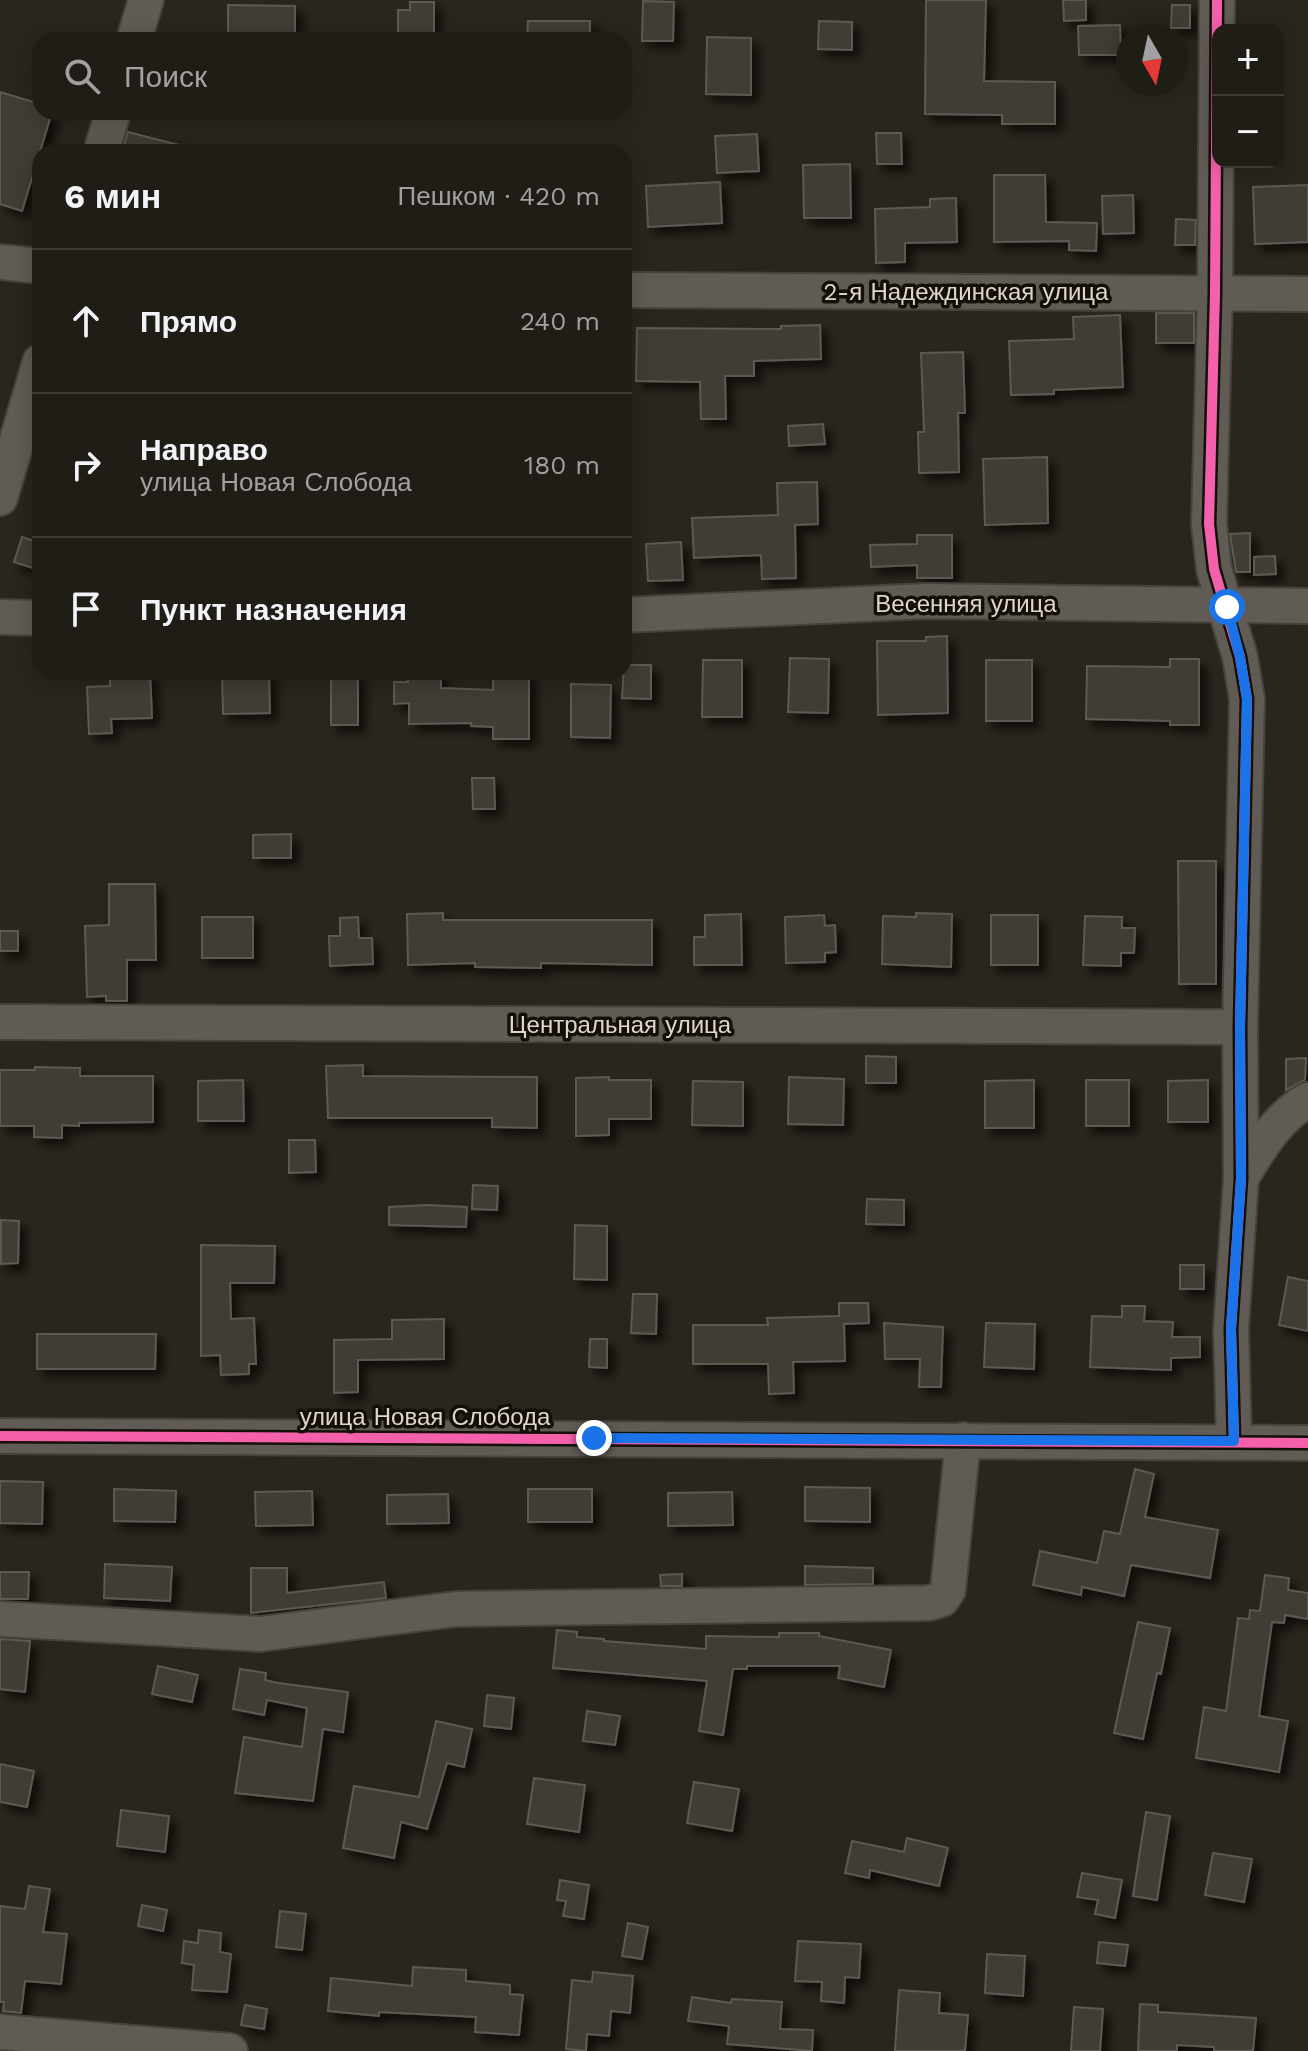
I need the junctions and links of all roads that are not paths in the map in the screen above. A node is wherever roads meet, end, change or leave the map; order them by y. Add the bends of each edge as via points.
1 (146, 0) edge
2 (1217, 0) edge
3 (136, 32) edge
4 (111, 120) edge
5 (103, 144) edge
6 (0, 262) edge
7 (32, 265) edge
8 (632, 290) edge
9 (1215, 294) junction
10 (1308, 294) edge
11 (32, 389) edge
12 (0, 498) edge
13 (1308, 606) edge
14 (1227, 607) junction
15 (632, 615) edge
16 (0, 617) edge
17 (32, 618) edge
18 (0, 1022) edge
19 (1240, 1027) junction
20 (1308, 1100) edge
21 (1241, 1179) junction
22 (0, 1436) edge
23 (963, 1440) junction
24 (1234, 1441) junction
25 (1308, 1443) edge
26 (0, 1619) edge
27 (0, 2032) edge
28 (230, 2051) edge

1 - 3 street
2 - 9 street
4 - 5 street
6 - 7 street
8 - 9 street, 2-я Надеждинская улица
9 - 10 street, 2-я Надеждинская улица
9 - 14 street via 1209,524 1214,569
11 - 12 street
13 - 14 street, Весенняя улица
14 - 15 street, Весенняя улица via 928,601
14 - 19 street via 1247,699
16 - 17 street
18 - 19 street, Центральная улица
19 - 21 street
20 - 21 street via 1266,1138
21 - 24 street via 1231,1329
22 - 23 street, улица Новая Слобода
23 - 24 street, улица Новая Слобода
23 - 26 street via 948,1590 942,1599 929,1603 456,1609 260,1634
24 - 25 street, улица Новая Слобода
27 - 28 street

